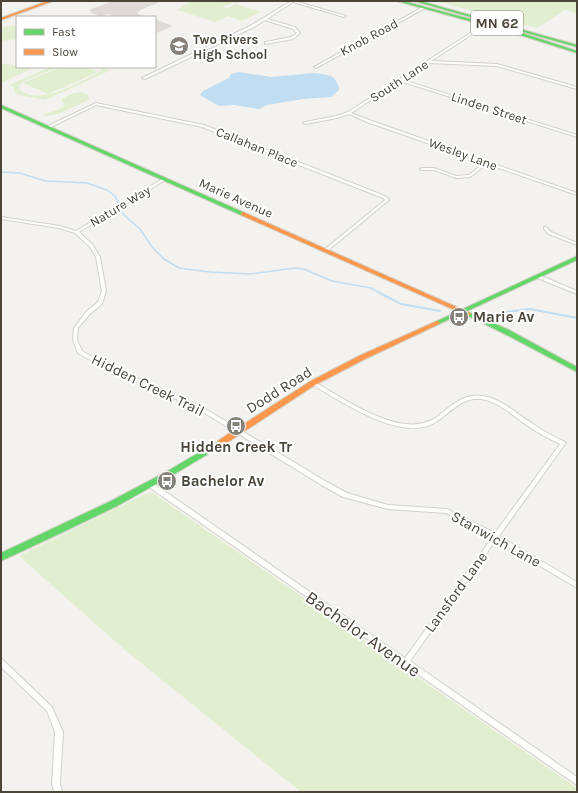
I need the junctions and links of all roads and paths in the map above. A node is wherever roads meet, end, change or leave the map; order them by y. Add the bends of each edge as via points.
1 (51, 1) edge
2 (293, 1) edge
3 (399, 1) edge
4 (416, 1) edge
5 (430, 1) edge
6 (424, 8) junction
7 (345, 16) dead end
8 (1, 19) edge
9 (265, 19) junction
10 (491, 23) junction
11 (548, 33) junction
12 (577, 42) edge
13 (266, 43) dead end
14 (577, 46) edge
15 (577, 52) edge
16 (427, 62) junction
17 (315, 67) dead end
18 (144, 78) dead end
19 (400, 80) junction
20 (577, 88) edge
21 (1, 106) edge
22 (349, 113) junction
23 (305, 123) dead end
24 (48, 127) junction
25 (577, 136) edge
26 (486, 162) junction
27 (422, 169) dead end
28 (165, 179) junction
29 (577, 194) edge
30 (1, 218) edge
31 (544, 228) dead end
32 (76, 232) junction
33 (577, 244) edge
34 (325, 250) junction
35 (577, 258) edge
36 (537, 276) junction
37 (577, 293) edge
38 (462, 311) junction
39 (577, 370) edge
40 (313, 383) junction
41 (237, 432) junction
42 (151, 485) junction
43 (496, 537) junction
44 (1, 557) edge
45 (577, 585) edge
46 (1, 662) edge
47 (405, 663) junction
48 (577, 781) edge
49 (58, 792) edge

1 - 8 main road
2 - 7 street
2 - 9 street
3 - 6 main road
4 - 10 main road, MN 62
5 - 11 main road, MN 62
6 - 10 main road
6 - 17 street, Knob Road
9 - 13 street via 294,28 299,33 292,38
9 - 18 street
10 - 11 main road via 540,34
10 - 14 main road, MN 62
10 - 15 main road
10 - 16 street, South Lane
11 - 12 main road, MN 62
16 - 19 street, South Lane
16 - 20 street via 497,65
19 - 22 street, South Lane
19 - 25 street, Linden Street
21 - 24 main road, Marie Avenue
22 - 23 street, South Lane
22 - 26 street, Wesley Lane
24 - 28 main road, Marie Avenue
24 - 34 street, Callahan Place via 96,104 203,126 387,200
26 - 27 street via 470,176 456,177 434,169
26 - 29 street, Wesley Lane
28 - 32 street, Nature Way
28 - 34 main road, Marie Avenue
30 - 32 street, Hidden Creek Trail
31 - 33 street
32 - 41 street, Hidden Creek Trail via 92,246 98,257 104,291 100,303 76,328 75,340 80,352 200,408
34 - 38 main road, Marie Avenue
35 - 36 main road, Dodd Road
36 - 37 street
36 - 38 main road, Dodd Road
38 - 39 main road, Marie Avenue via 508,332
38 - 40 main road, Dodd Road
40 - 41 main road, Dodd Road
40 - 43 street, Lansford Lane via 382,420 404,426 430,423 466,399 475,397 495,402 563,443
41 - 42 main road, Dodd Road
41 - 43 street, Stanwich Lane via 345,494 388,507 447,511
42 - 44 main road, Dodd Road
42 - 47 street, Bachelor Avenue
43 - 45 street, Stanwich Lane
43 - 47 street, Lansford Lane
46 - 49 street via 50,708 59,732 56,784
47 - 48 street, Bachelor Avenue

